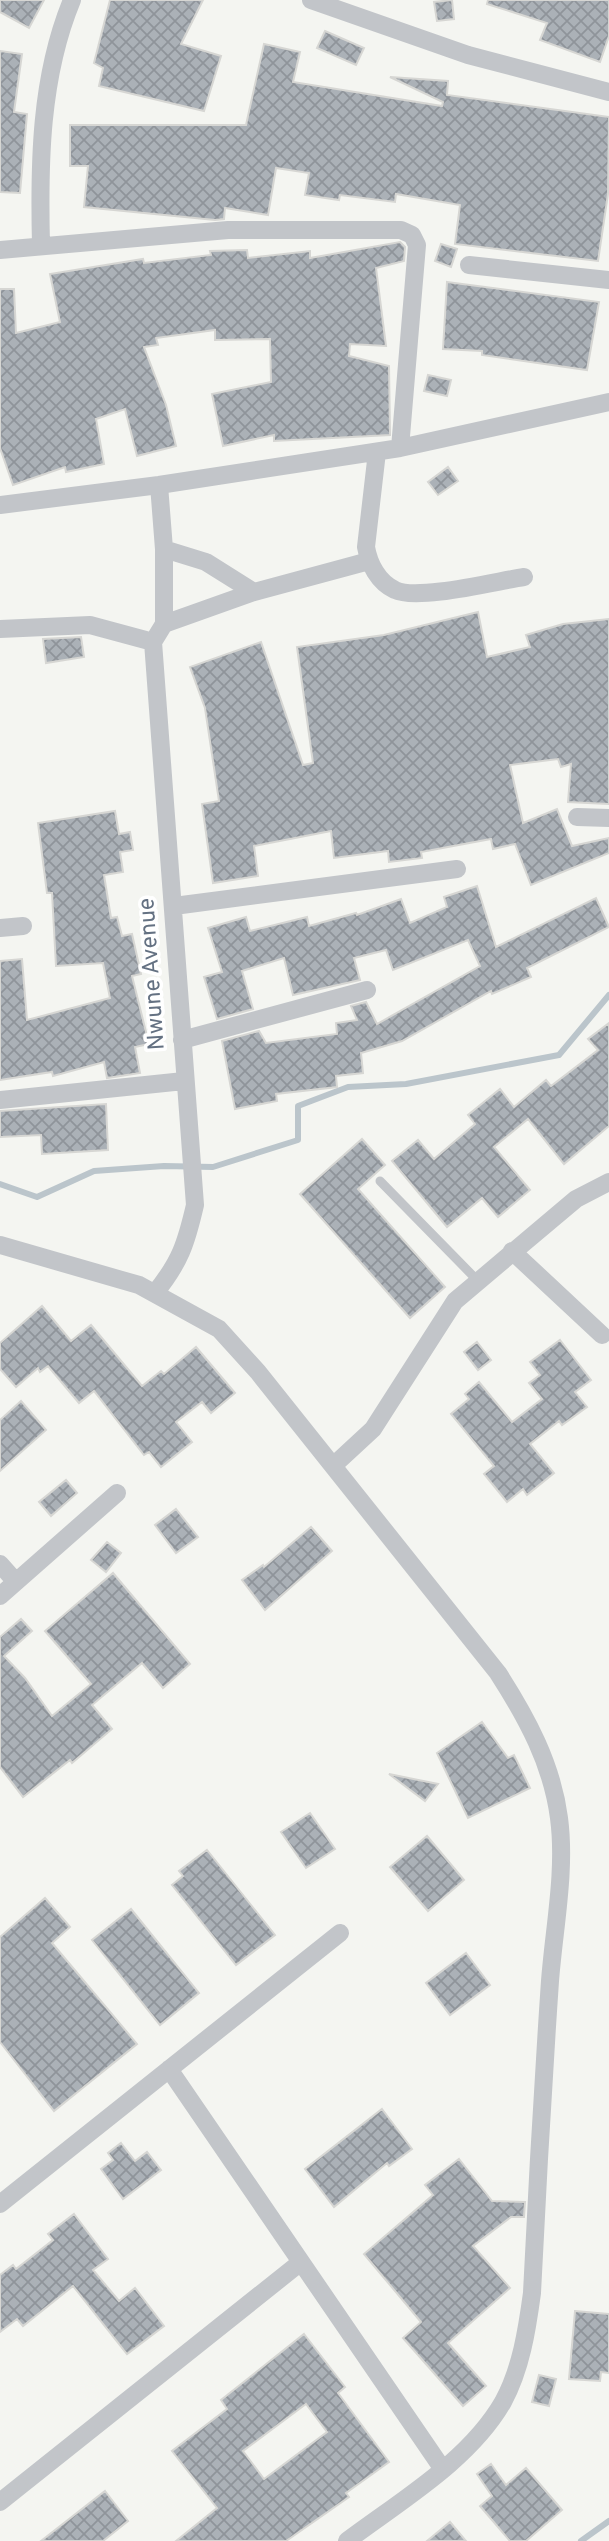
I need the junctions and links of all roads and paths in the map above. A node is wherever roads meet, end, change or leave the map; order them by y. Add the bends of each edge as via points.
1 (72, 0) edge
2 (311, 0) edge
3 (609, 92) edge
4 (41, 246) junction
5 (0, 250) edge
6 (469, 265) dead end
7 (609, 280) edge
8 (609, 402) edge
9 (400, 448) junction
10 (377, 452) junction
11 (159, 485) junction
12 (0, 505) edge
13 (164, 549) junction
14 (369, 561) junction
15 (524, 577) dead end
16 (254, 592) junction
17 (164, 624) junction
18 (0, 629) edge
19 (153, 642) junction
20 (578, 817) dead end
21 (609, 818) edge
22 (457, 869) dead end
23 (174, 906) junction
24 (23, 926) dead end
25 (0, 928) edge
26 (367, 990) dead end
27 (182, 1040) junction
28 (184, 1082) junction
29 (0, 1100) edge
30 (380, 1181) dead end
31 (609, 1182) edge
32 (0, 1245) edge
33 (512, 1251) junction
34 (478, 1281) junction
35 (155, 1293) junction
36 (602, 1335) dead end
37 (333, 1466) junction
38 (117, 1493) dead end
39 (0, 1564) edge
40 (16, 1582) junction
41 (0, 1596) edge
42 (340, 1933) dead end
43 (169, 2069) junction
44 (0, 2204) edge
45 (301, 2262) junction
46 (442, 2468) junction
47 (0, 2502) edge
48 (347, 2541) edge

1 - 4 street via 48,90 39,157
2 - 3 street via 468,55
4 - 5 street
4 - 9 street via 229,230 401,230 412,235 417,246
6 - 7 street
8 - 9 street
9 - 10 street
10 - 11 street
10 - 14 street via 366,547
11 - 12 street
11 - 13 street
13 - 16 street via 206,562
13 - 17 street
14 - 15 street via 395,590 415,595
14 - 16 street
16 - 17 street
17 - 19 street
18 - 19 street via 90,625
19 - 23 street, Nwune Avenue
20 - 21 street
22 - 23 street
23 - 27 street, Nwune Avenue
24 - 25 street
26 - 27 street
27 - 28 street, Nwune Avenue
28 - 29 street
28 - 35 street, Nwune Avenue via 195,1205 185,1250
30 - 34 lane
31 - 33 street via 576,1199
32 - 35 street
33 - 34 street
33 - 36 street
34 - 37 street via 455,1301 373,1429
35 - 37 street via 219,1329
37 - 46 street via 498,1673 548,1766 559,1819 559,1892 526,2335 504,2400 490,2421
38 - 40 street
39 - 40 street
40 - 41 street
42 - 43 street
43 - 44 street
43 - 45 street
45 - 46 street
45 - 47 street
46 - 48 street

